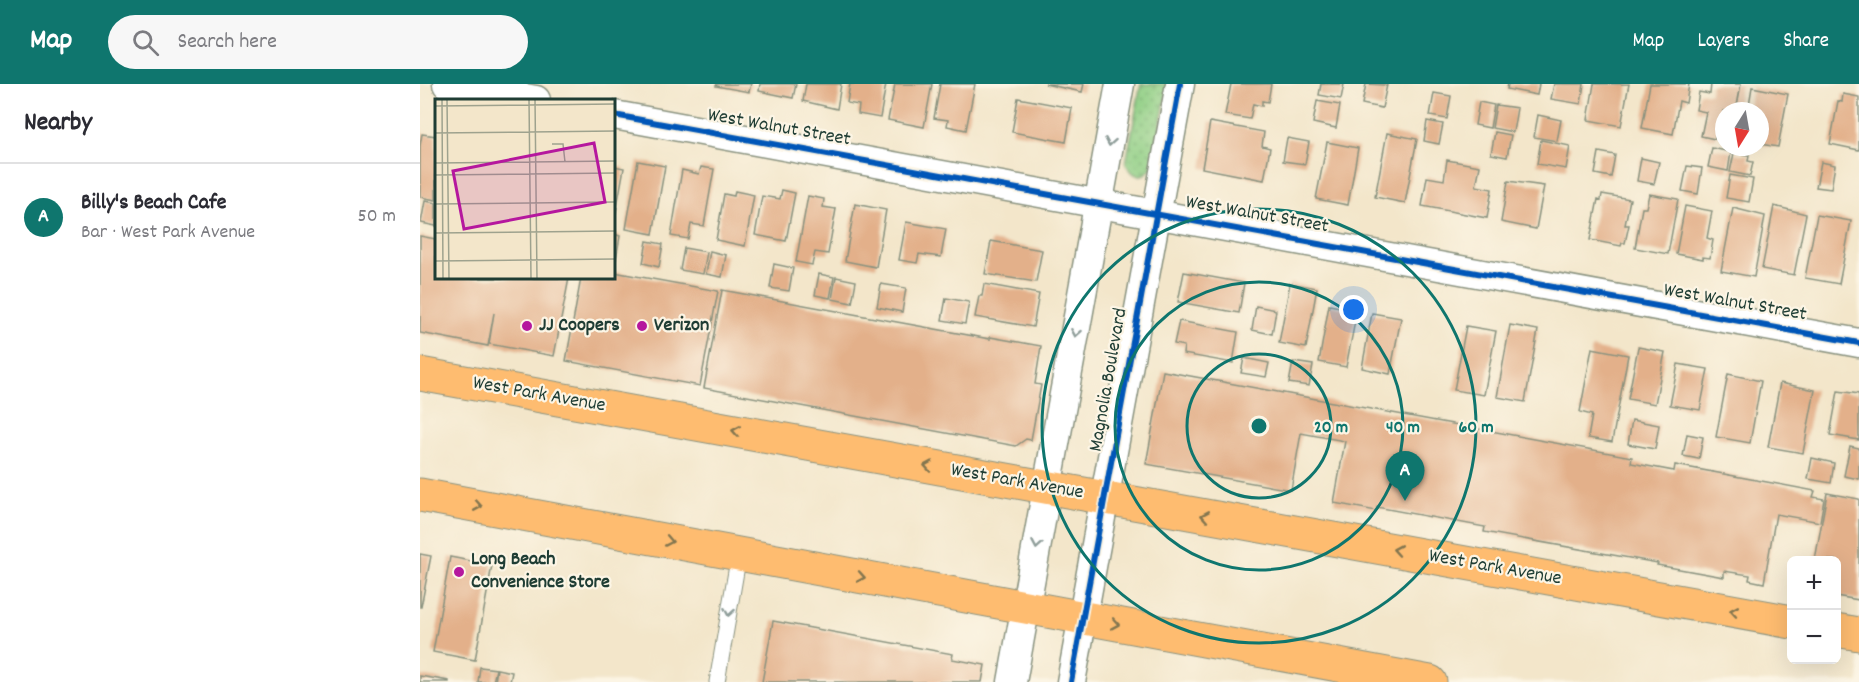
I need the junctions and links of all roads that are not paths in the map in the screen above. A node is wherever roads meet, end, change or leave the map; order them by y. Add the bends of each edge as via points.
1 (447, 84) edge
2 (1120, 84) edge
3 (1180, 84) edge
4 (530, 99) edge
5 (615, 115) edge
6 (1099, 204) junction
7 (1157, 214) junction
8 (1859, 343) edge
9 (420, 374) edge
10 (1048, 488) junction
11 (420, 495) edge
12 (1105, 498) junction
13 (739, 554) junction
14 (1026, 607) junction
15 (1083, 618) junction
16 (1787, 621) edge
17 (1841, 631) edge
18 (1859, 634) edge
19 (717, 682) edge
20 (1012, 682) edge
21 (1071, 682) edge
22 (1430, 682) edge

1 - 4 street
2 -> 6 street, Magnolia Boulevard
3 - 7 street, Magnolia Boulevard
5 - 6 street, West Walnut Street
6 - 7 street, West Walnut Street
6 -> 10 street, Magnolia Boulevard
7 - 8 street, West Walnut Street
7 - 12 street, Magnolia Boulevard
10 -> 9 highway, West Park Avenue
10 - 12 highway, West Park Avenue
10 -> 14 street, Magnolia Boulevard
11 -> 13 highway
12 - 15 street, Magnolia Boulevard
16 -> 12 highway, West Park Avenue
13 -> 14 highway
13 -> 19 lane
14 - 15 highway
14 - 20 street, Magnolia Boulevard
15 - 21 street, Magnolia Boulevard
15 -> 22 highway
17 - 18 highway

